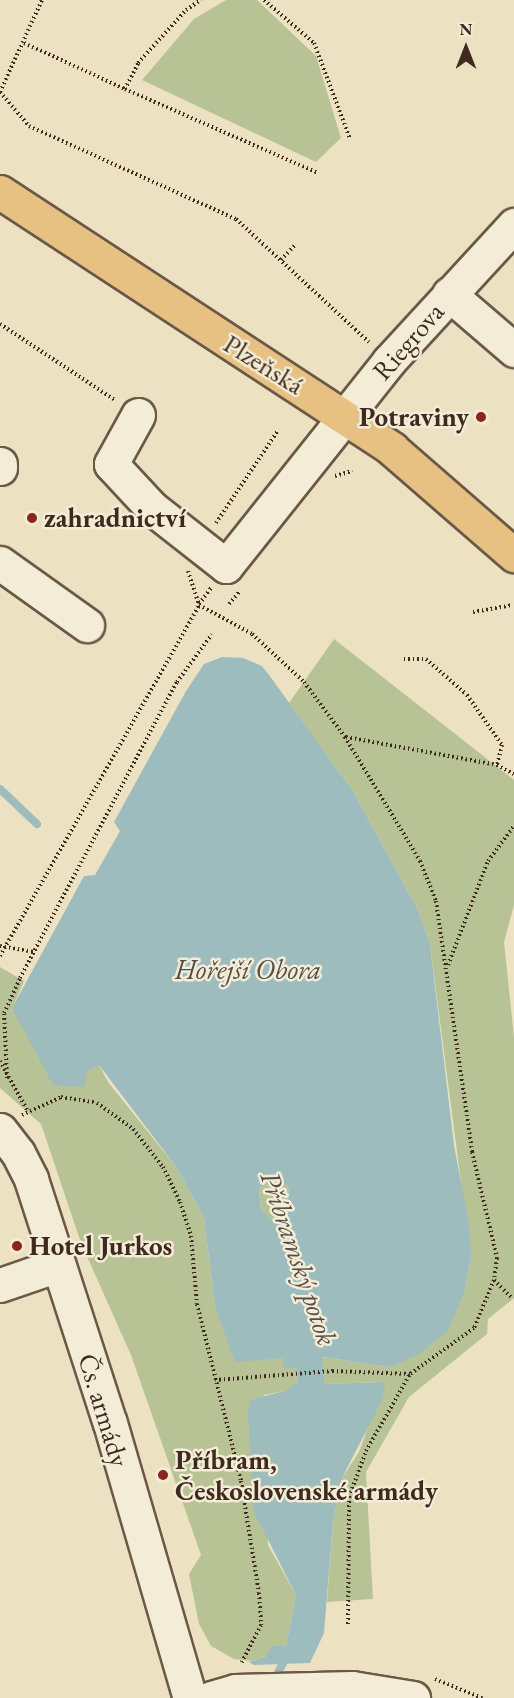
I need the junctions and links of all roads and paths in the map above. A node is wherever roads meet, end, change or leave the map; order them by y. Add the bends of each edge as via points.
1 (42, 0) edge
2 (201, 0) edge
3 (264, 0) edge
4 (24, 43) junction
5 (125, 89) junction
6 (0, 92) edge
7 (350, 139) dead end
8 (318, 173) dead end
9 (0, 192) edge
10 (514, 225) edge
11 (295, 245) dead end
12 (281, 260) junction
13 (449, 294) junction
14 (0, 324) edge
15 (514, 350) edge
16 (389, 361) junction
17 (138, 416) joint
18 (345, 416) junction
19 (278, 432) dead end
20 (201, 546) junction
21 (514, 555) edge
22 (0, 563) edge
23 (199, 604) junction
24 (512, 604) dead end
25 (473, 612) dead end
26 (87, 626) dead end
27 (212, 634) dead end
28 (404, 658) dead end
29 (345, 737) junction
30 (497, 765) junction
31 (514, 774) edge
32 (514, 826) edge
33 (0, 946) edge
34 (6, 946) junction
35 (33, 952) junction
36 (0, 956) edge
37 (447, 966) junction
38 (0, 1061) edge
39 (7, 1078) junction
40 (0, 1130) edge
41 (58, 1265) junction
42 (494, 1280) junction
43 (0, 1285) edge
44 (513, 1299) edge
45 (410, 1374) junction
46 (215, 1380) junction
47 (348, 1624) dead end
48 (242, 1679) junction
49 (190, 1698) edge
50 (211, 1698) edge
51 (413, 1698) edge

1 - 4 path
2 - 5 path via 186,10 138,63
3 - 7 path via 314,43
4 - 5 path
4 - 6 path
5 - 8 path
6 - 12 path via 29,126 236,219
9 - 18 main road, Plzeňská
10 - 13 street, Riegrova
11 - 12 path
12 - 16 path
13 - 15 street, Riegrova
13 - 16 street, Riegrova
14 - 17 path
16 - 18 street, Riegrova
17 - 20 street via 111,464 152,508
18 - 20 street, Riegrova via 226,567
18 - 21 main road, Plzeňská via 392,449
19 - 20 path
20 - 23 path via 188,573
22 - 26 street
23 - 29 path via 276,653 304,682
23 - 34 path
24 - 25 path
27 - 35 path via 177,682
28 - 30 path via 426,658 467,695 502,744
29 - 30 path
29 - 37 path via 420,861 436,901
30 - 31 path
32 - 37 path via 488,861
33 - 34 path
34 - 35 path
34 - 36 path
35 - 39 path via 4,1013
37 - 42 path via 472,1152 497,1258
38 - 39 path
39 - 46 path via 27,1110 61,1097 97,1103 133,1129 163,1167 191,1236 197,1304
40 - 41 street, Čs. armády via 18,1152 31,1179
41 - 43 street
41 - 49 street, Čs. armády via 110,1423
42 - 44 path
42 - 45 path via 474,1328
45 - 46 path via 333,1371
45 - 47 path via 366,1451 349,1497
46 - 48 path via 241,1481 259,1593 261,1625
48 - 50 street
48 - 51 street via 314,1689 352,1688

